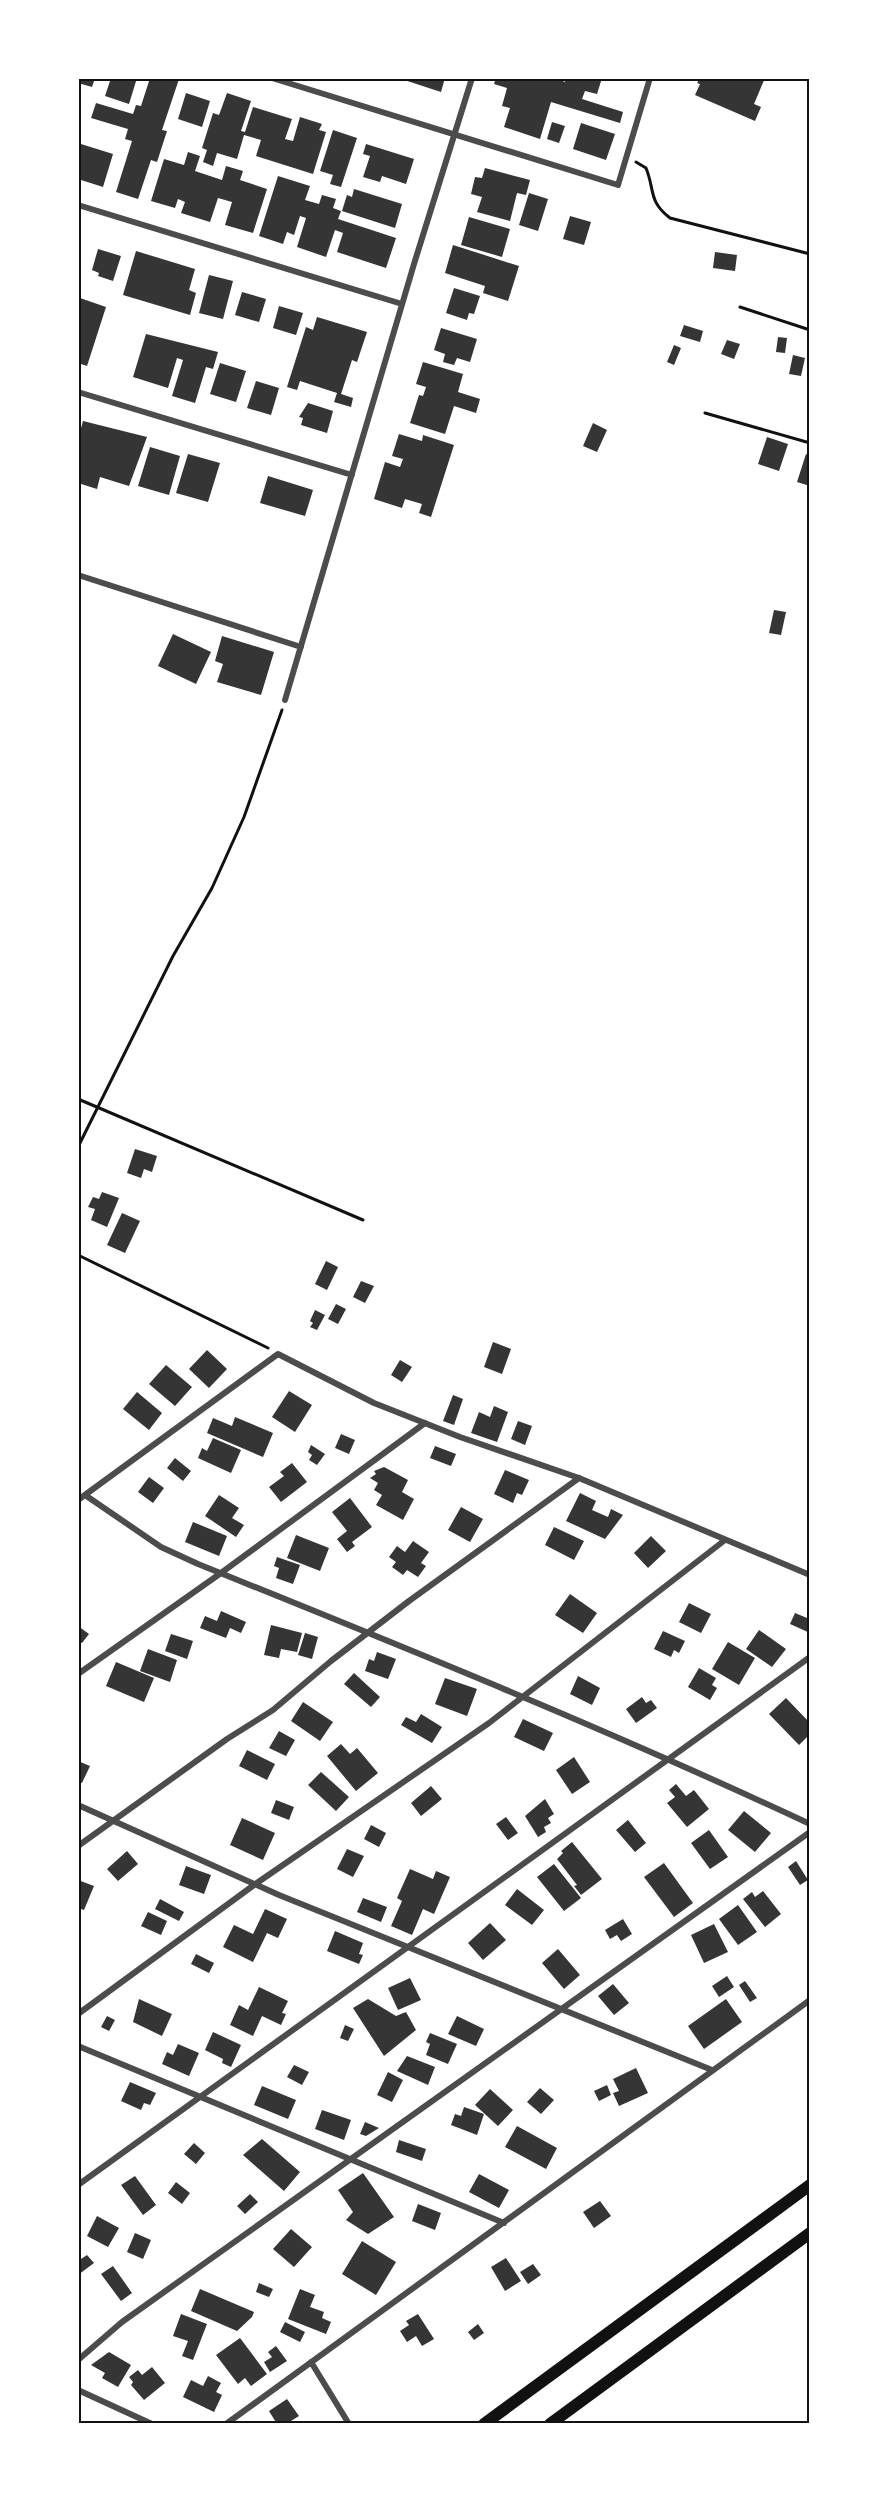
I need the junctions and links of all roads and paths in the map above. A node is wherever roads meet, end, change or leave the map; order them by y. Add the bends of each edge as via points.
1 (272, 78) edge
2 (472, 78) edge
3 (651, 78) edge
4 (454, 135) junction
5 (627, 157) junction
6 (78, 205) edge
7 (810, 254) edge
8 (402, 304) junction
9 (740, 307) dead end
10 (810, 330) edge
11 (78, 392) edge
12 (705, 413) dead end
13 (810, 443) edge
14 (352, 475) junction
15 (78, 575) edge
16 (301, 647) junction
17 (285, 700) joint
18 (78, 1099) edge
19 (97, 1108) junction
20 (78, 1146) edge
21 (363, 1220) dead end
22 (78, 1255) edge
23 (278, 1354) junction
24 (425, 1423) junction
25 (579, 1478) junction
26 (85, 1495) junction
27 (78, 1500) edge
28 (725, 1540) junction
29 (221, 1573) junction
30 (810, 1575) edge
31 (368, 1632) junction
32 (810, 1657) edge
33 (78, 1674) edge
34 (525, 1696) junction
35 (670, 1758) junction
36 (78, 1805) edge
37 (115, 1820) junction
38 (810, 1824) edge
39 (810, 1832) edge
40 (78, 1846) edge
41 (254, 1885) junction
42 (406, 1946) junction
43 (810, 2000) edge
44 (561, 2009) junction
45 (78, 2014) edge
46 (78, 2046) edge
47 (712, 2070) junction
48 (201, 2099) junction
49 (352, 2160) junction
50 (810, 2185) edge
51 (78, 2186) edge
52 (504, 2223) junction
53 (810, 2233) edge
54 (78, 2360) edge
55 (311, 2362) junction
56 (78, 2390) edge
57 (152, 2424) edge
58 (226, 2424) edge
59 (349, 2424) edge
60 (484, 2424) edge
61 (550, 2424) edge

1 - 4 street
2 - 4 street
3 - 5 street
4 - 5 street via 618,185
4 - 8 street
5 - 7 path via 646,168 652,197 659,210 670,218
6 - 8 street
8 - 14 street
9 - 10 path
11 - 14 street
12 - 13 path
14 - 16 street
15 - 16 street
16 - 17 street
17 - 19 path via 244,817 212,888 173,956
18 - 19 path
19 - 20 path
19 - 21 path
22 - 23 path
23 - 24 street via 374,1403
23 - 26 street
24 - 25 street
24 - 29 street
25 - 28 street
25 - 31 street
26 - 27 street
26 - 29 street via 161,1547
28 - 30 street
28 - 34 street
29 - 31 street
29 - 33 street
31 - 34 street
31 - 37 street via 273,1710
32 - 35 street
34 - 35 street
34 - 41 street
35 - 38 street
35 - 42 street
36 - 37 street
37 - 40 street
37 - 41 street
39 - 44 street
41 - 42 street
41 - 45 street
42 - 44 street
42 - 48 street
43 - 47 street
44 - 47 street
44 - 49 street
46 - 48 street
47 - 52 street
48 - 49 street
48 - 51 street
49 - 52 street
49 - 54 street via 122,2322
50 - 60 highway
52 - 55 street
53 - 61 highway
55 - 58 street
55 - 59 street
56 - 57 street

